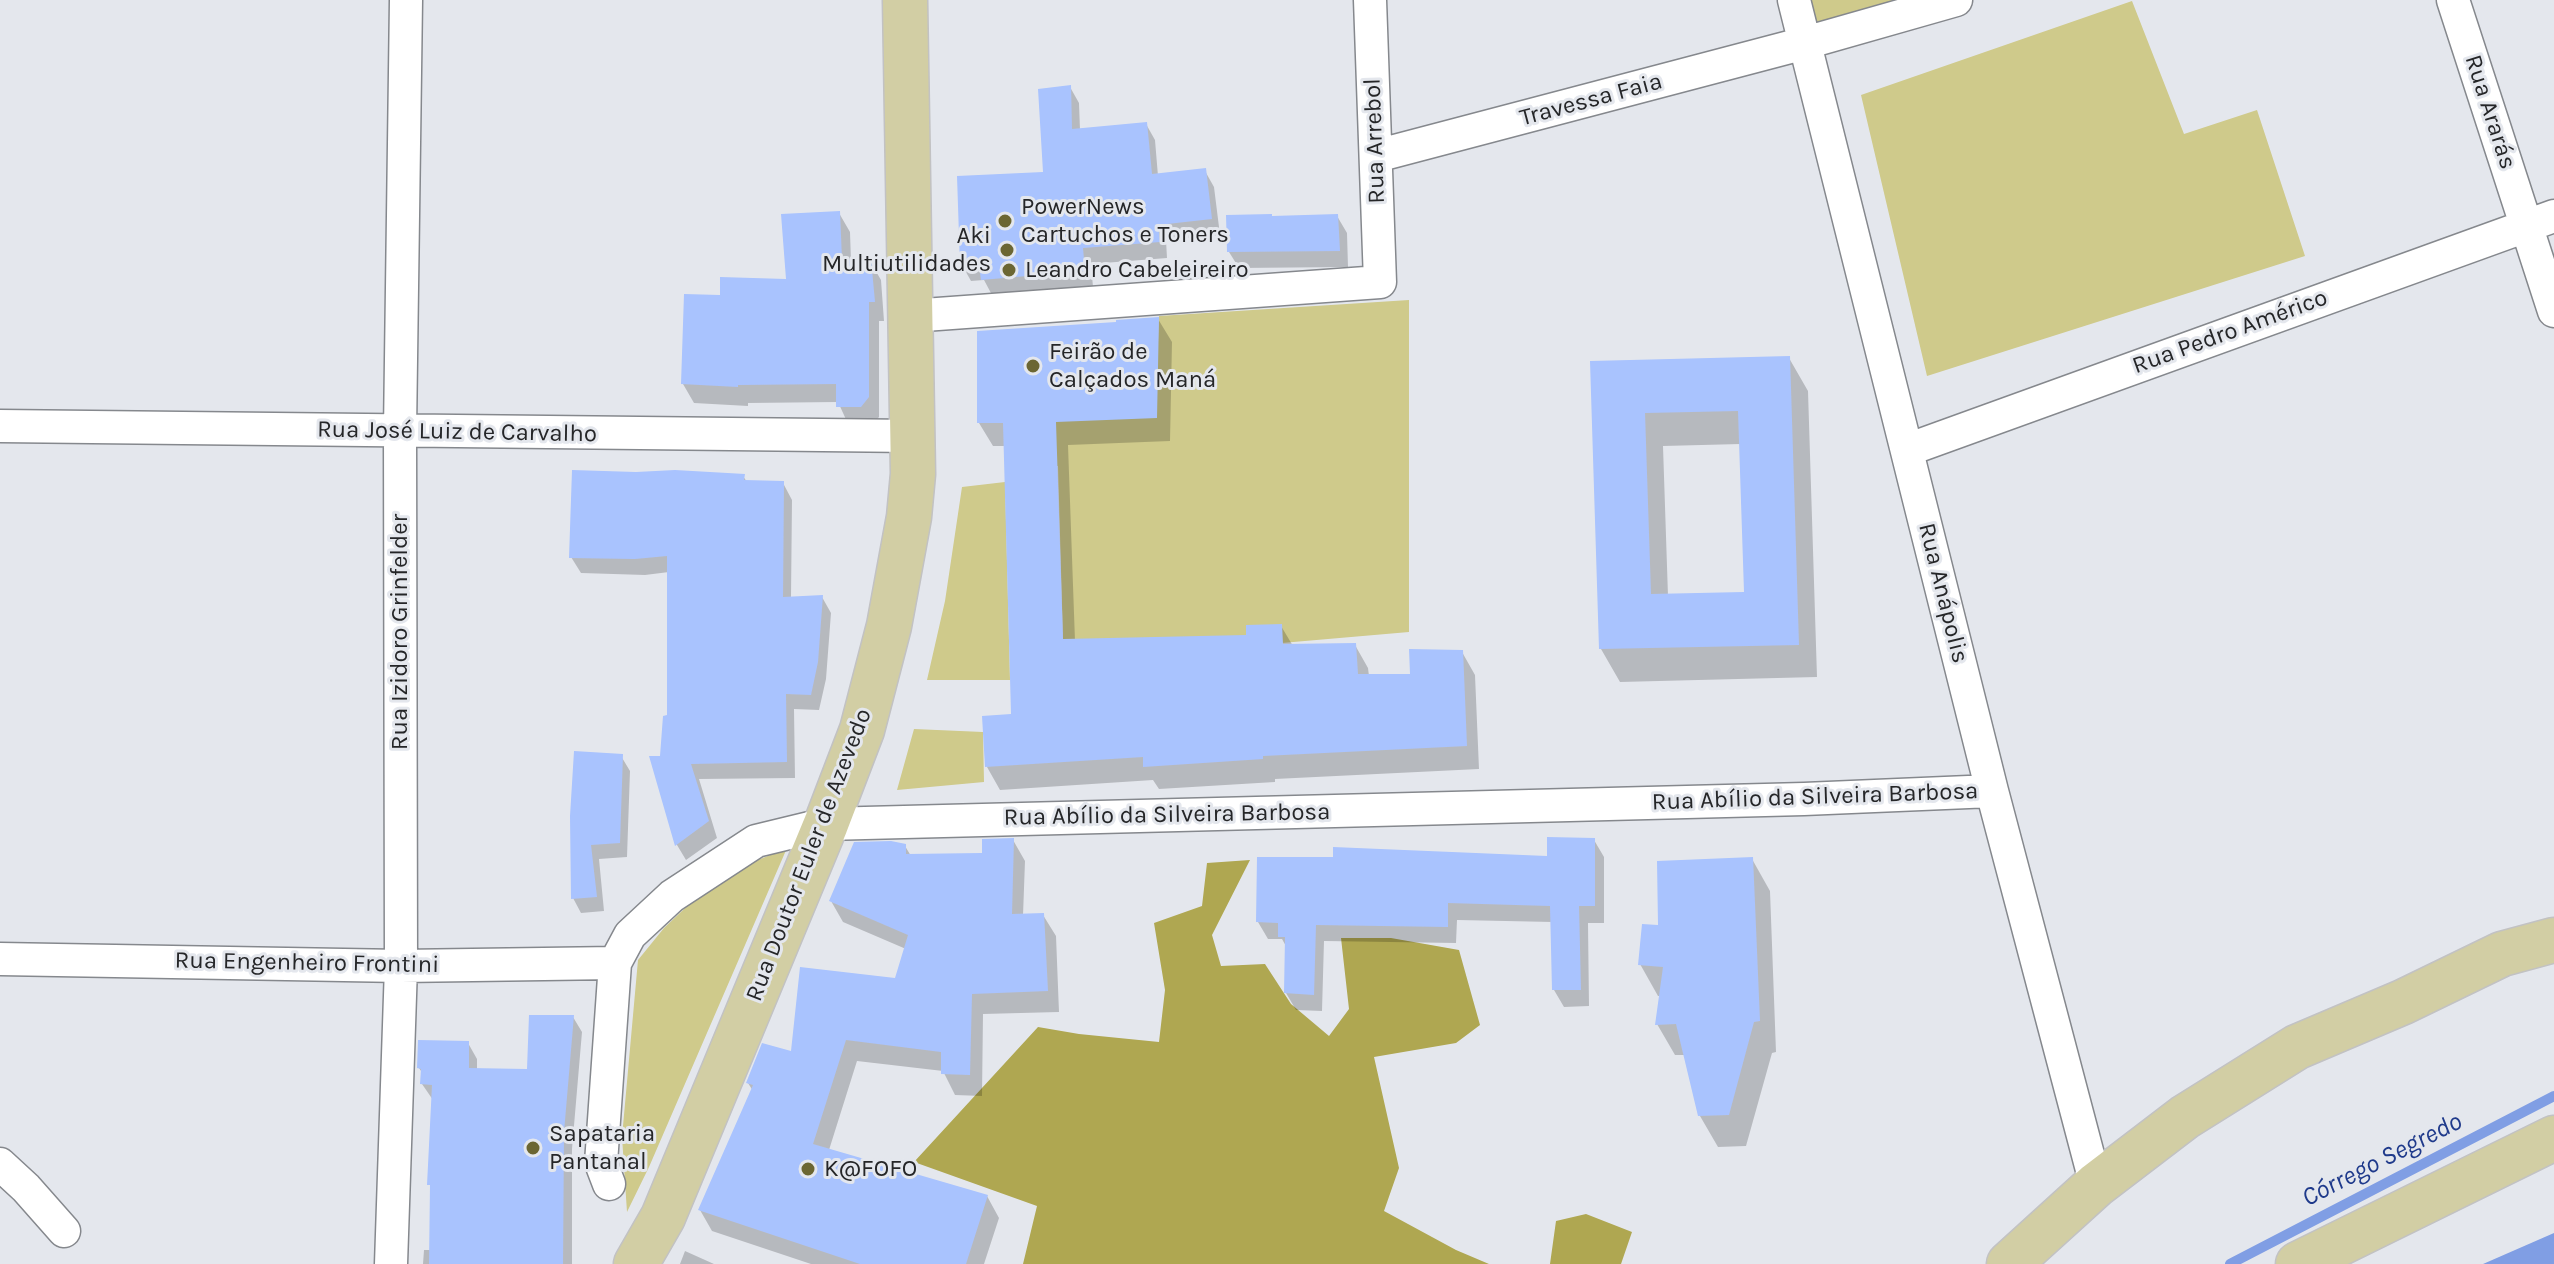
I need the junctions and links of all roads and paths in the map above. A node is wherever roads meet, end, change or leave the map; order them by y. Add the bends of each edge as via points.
1 (406, 0) edge
2 (905, 0) edge
3 (1370, 0) edge
4 (1794, 0) edge
5 (1956, 0) edge
6 (2453, 0) edge
7 (1805, 43) junction
8 (1376, 156) junction
9 (2540, 220) edge
10 (2554, 311) edge
11 (910, 316) junction
12 (0, 426) edge
13 (400, 431) junction
14 (914, 436) junction
15 (1907, 450) junction
16 (1992, 791) junction
17 (826, 824) junction
18 (2554, 927) edge
19 (2554, 940) edge
20 (2502, 954) junction
21 (0, 959) edge
22 (615, 963) junction
23 (401, 966) junction
24 (2554, 1138) edge
25 (0, 1164) edge
26 (609, 1184) dead end
27 (2096, 1185) junction
28 (663, 1217) junction
29 (64, 1231) dead end
30 (391, 1264) edge
31 (636, 1264) edge
32 (653, 1264) edge
33 (2009, 1264) edge
34 (2298, 1264) edge

1 - 13 street, Rua Izidoro Grinfelder
2 - 11 main road, Rua Doutor Euler de Azevedo
3 - 8 street, Rua Arrebol
4 - 7 street, Rua Anápolis
5 - 7 street, Travessa Faia
6 - 9 street, Rua Ararás
7 - 8 street, Travessa Faia
7 - 15 street, Rua Anápolis
8 - 11 street, Rua Arrebol via 1380,282
9 - 10 street, Rua Ararás
9 - 15 street, Rua Pedro Américo
11 - 14 main road, Rua Doutor Euler de Azevedo
12 - 13 street, Rua José Luiz de Carvalho
13 - 14 street, Rua José Luiz de Carvalho
13 - 23 street, Rua Izidoro Grinfelder
14 - 17 main road, Rua Doutor Euler de Azevedo via 909,517 889,626 862,730
15 - 16 street, Rua Anápolis
16 - 17 street, Rua Abílio da Silveira Barbosa
16 - 27 street, Rua Anápolis
17 - 22 street, Rua Abílio da Silveira Barbosa via 756,841 672,896 630,935
17 - 28 main road, Rua Doutor Euler de Azevedo
18 - 20 main road
19 - 20 main road
20 - 27 main road via 2297,1047 2185,1117
21 - 23 street, Rua Engenheiro Frontini
22 - 23 street, Rua Engenheiro Frontini
22 - 26 street, Rua Abílio da Silveira Barbosa via 601,1163
23 - 30 street, Rua Izidoro Grinfelder
24 - 34 main road
25 - 29 street
27 - 33 main road
28 - 31 main road
28 - 32 main road

